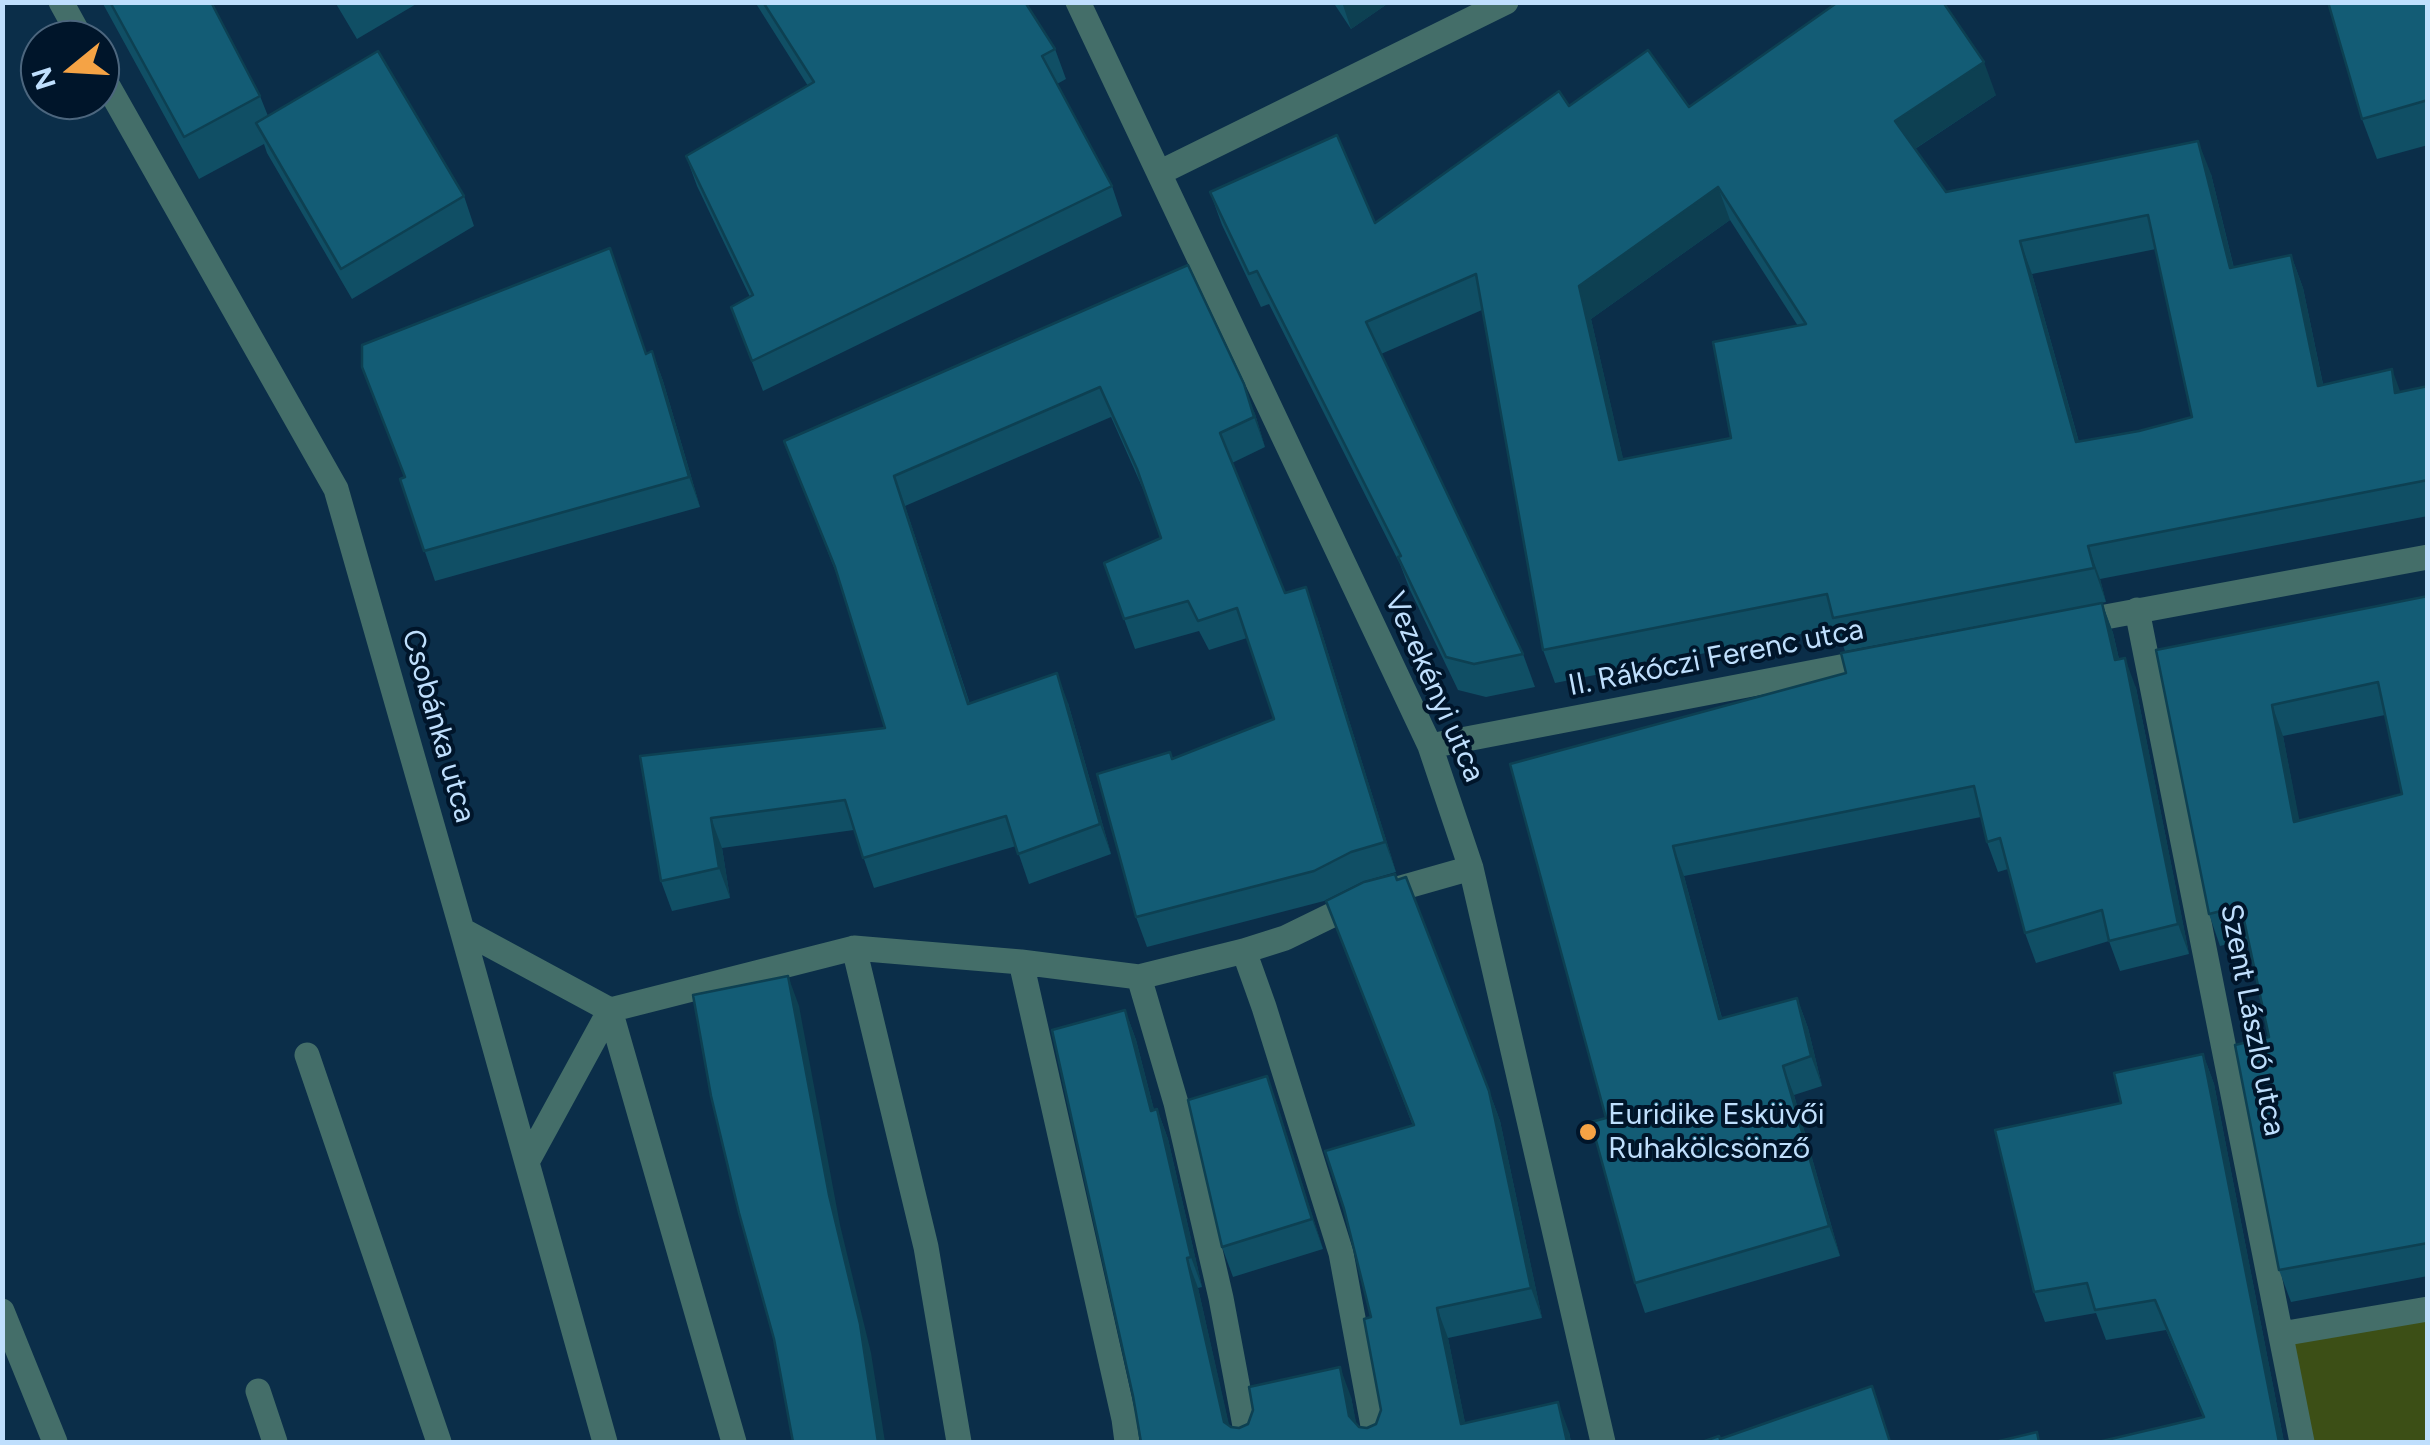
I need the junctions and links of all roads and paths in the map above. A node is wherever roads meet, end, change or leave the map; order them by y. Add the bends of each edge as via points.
1 (1078, 2) edge
2 (1506, 2) edge
3 (120, 107) edge
4 (1159, 173) junction
5 (2428, 557) edge
6 (2137, 610) junction
7 (2058, 626) edge
8 (1901, 656) edge
9 (1430, 746) junction
10 (1471, 868) junction
11 (462, 930) junction
12 (854, 948) junction
13 (1244, 950) junction
14 (1021, 962) junction
15 (1139, 978) junction
16 (610, 1010) junction
17 (306, 1055) dead end
18 (527, 1162) junction
19 (2428, 1309) edge
20 (2, 1311) edge
21 (2281, 1334) junction
22 (258, 1391) dead end
23 (55, 1442) edge
24 (275, 1442) edge
25 (438, 1442) edge
26 (605, 1442) edge
27 (734, 1442) edge
28 (958, 1442) edge
29 (1127, 1442) edge
30 (1248, 1442) edge
31 (1376, 1442) edge
32 (1603, 1442) edge
33 (2302, 1442) edge

1 - 4 street, Vezekényi utca
2 - 4 street
3 - 11 street, Csobánka utca via 336,489
4 - 9 street, Vezekényi utca
5 - 6 street
6 - 7 street
6 - 21 street, Szent László utca
8 - 9 street, II. Rákóczi Ferenc utca
9 - 10 street, Vezekényi utca
10 - 13 street via 1369,897
10 - 32 street, Vezekényi utca
11 - 16 street
11 - 18 street, Csobánka utca
12 - 14 street
12 - 16 street
12 - 28 street via 926,1247
13 - 15 street
13 - 31 street via 1341,1253
14 - 15 street
14 - 29 street
15 - 30 street via 1222,1298
16 - 18 street
16 - 27 street
17 - 25 street
18 - 26 street, Csobánka utca
19 - 21 street
20 - 23 street
21 - 33 street, Szent László utca
22 - 24 street

